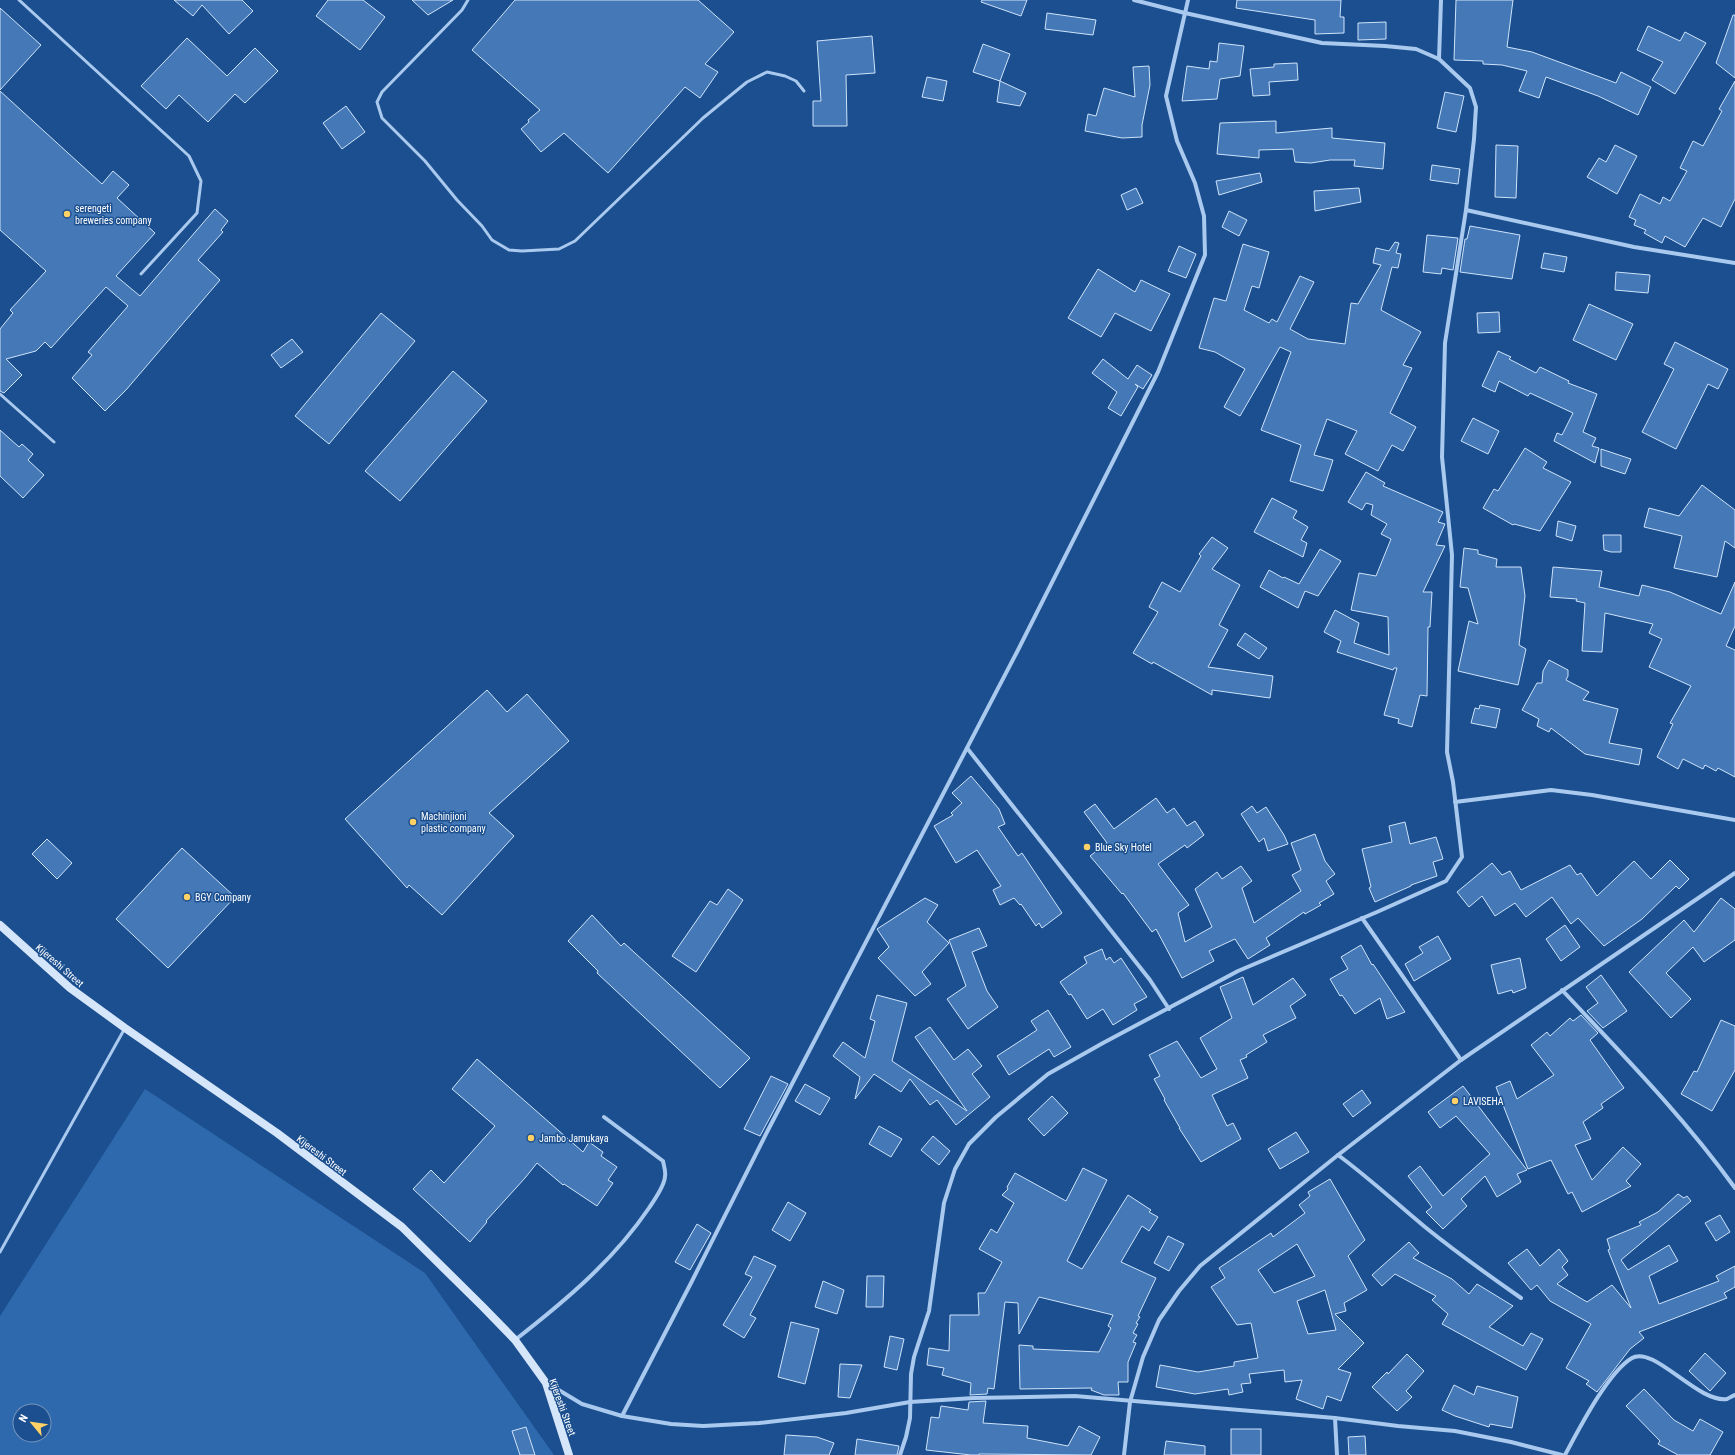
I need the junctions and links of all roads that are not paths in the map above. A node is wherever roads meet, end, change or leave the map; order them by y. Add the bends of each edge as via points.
1 (19, 0) edge
2 (468, 0) edge
3 (1134, 0) edge
4 (1188, 0) edge
5 (1441, 0) edge
6 (1185, 13) junction
7 (1439, 59) junction
8 (804, 91) dead end
9 (1466, 210) junction
10 (1735, 263) edge
11 (141, 274) dead end
12 (0, 394) edge
13 (54, 442) dead end
14 (968, 748) junction
15 (1455, 802) junction
16 (1735, 820) edge
17 (1735, 873) edge
18 (1362, 918) junction
19 (0, 925) edge
20 (1562, 990) junction
21 (1169, 1009) junction
22 (125, 1028) junction
23 (1461, 1060) junction
24 (604, 1117) dead end
25 (1338, 1154) junction
26 (1735, 1188) edge
27 (0, 1252) edge
28 (1521, 1298) dead end
29 (515, 1340) junction
30 (546, 1383) junction
31 (1735, 1395) edge
32 (910, 1402) junction
33 (1130, 1402) junction
34 (622, 1416) junction
35 (1335, 1418) junction
36 (569, 1455) edge
37 (900, 1455) edge
38 (1124, 1455) edge
39 (1337, 1455) edge
40 (1562, 1455) edge
41 (1565, 1455) edge

1 - 11 lane via 189,156 201,181 197,213
2 - 8 lane via 462,10 382,92 376,102 382,118 425,161 492,240 509,250 559,248 575,241 703,118 747,82 766,72 796,81
3 - 6 street
4 - 6 street
5 - 7 street
6 - 7 street via 1322,43 1416,49
6 - 14 street via 1166,96 1177,142 1195,182 1204,216 1205,255 1158,372
7 - 9 street via 1470,88 1476,107
9 - 10 street via 1634,247
9 - 15 street via 1445,343 1442,449 1452,555 1447,752
12 - 13 lane
14 - 21 street via 1150,980
14 - 34 street
15 - 16 street via 1551,790
15 - 18 street via 1462,857 1446,880
17 - 20 street
18 - 21 street via 1238,971
18 - 23 street
19 - 22 street, Kijereshi Street via 70,988
20 - 23 street
20 - 26 street via 1640,1072
21 - 32 street via 1048,1074 996,1117 969,1144 955,1169 944,1203 929,1311 911,1374
22 - 27 lane
22 - 29 street, Kijereshi Street via 277,1133 402,1227
23 - 25 street
24 - 29 street via 663,1161 666,1176 657,1196 640,1222 610,1257 581,1285
25 - 28 street via 1476,1267
25 - 33 street via 1200,1266 1179,1291 1158,1320 1143,1357
29 - 30 street, Kijereshi Street
30 - 34 street via 582,1404
30 - 36 street, Kijereshi Street
31 - 41 street via 1727,1399 1715,1398 1689,1384 1654,1359 1634,1357 1623,1364 1615,1374 1588,1413
32 - 33 street via 1074,1396
32 - 34 street via 846,1413 759,1423 703,1426
32 - 37 street via 910,1418
33 - 35 street
33 - 38 street
35 - 39 street
35 - 40 street via 1455,1431

